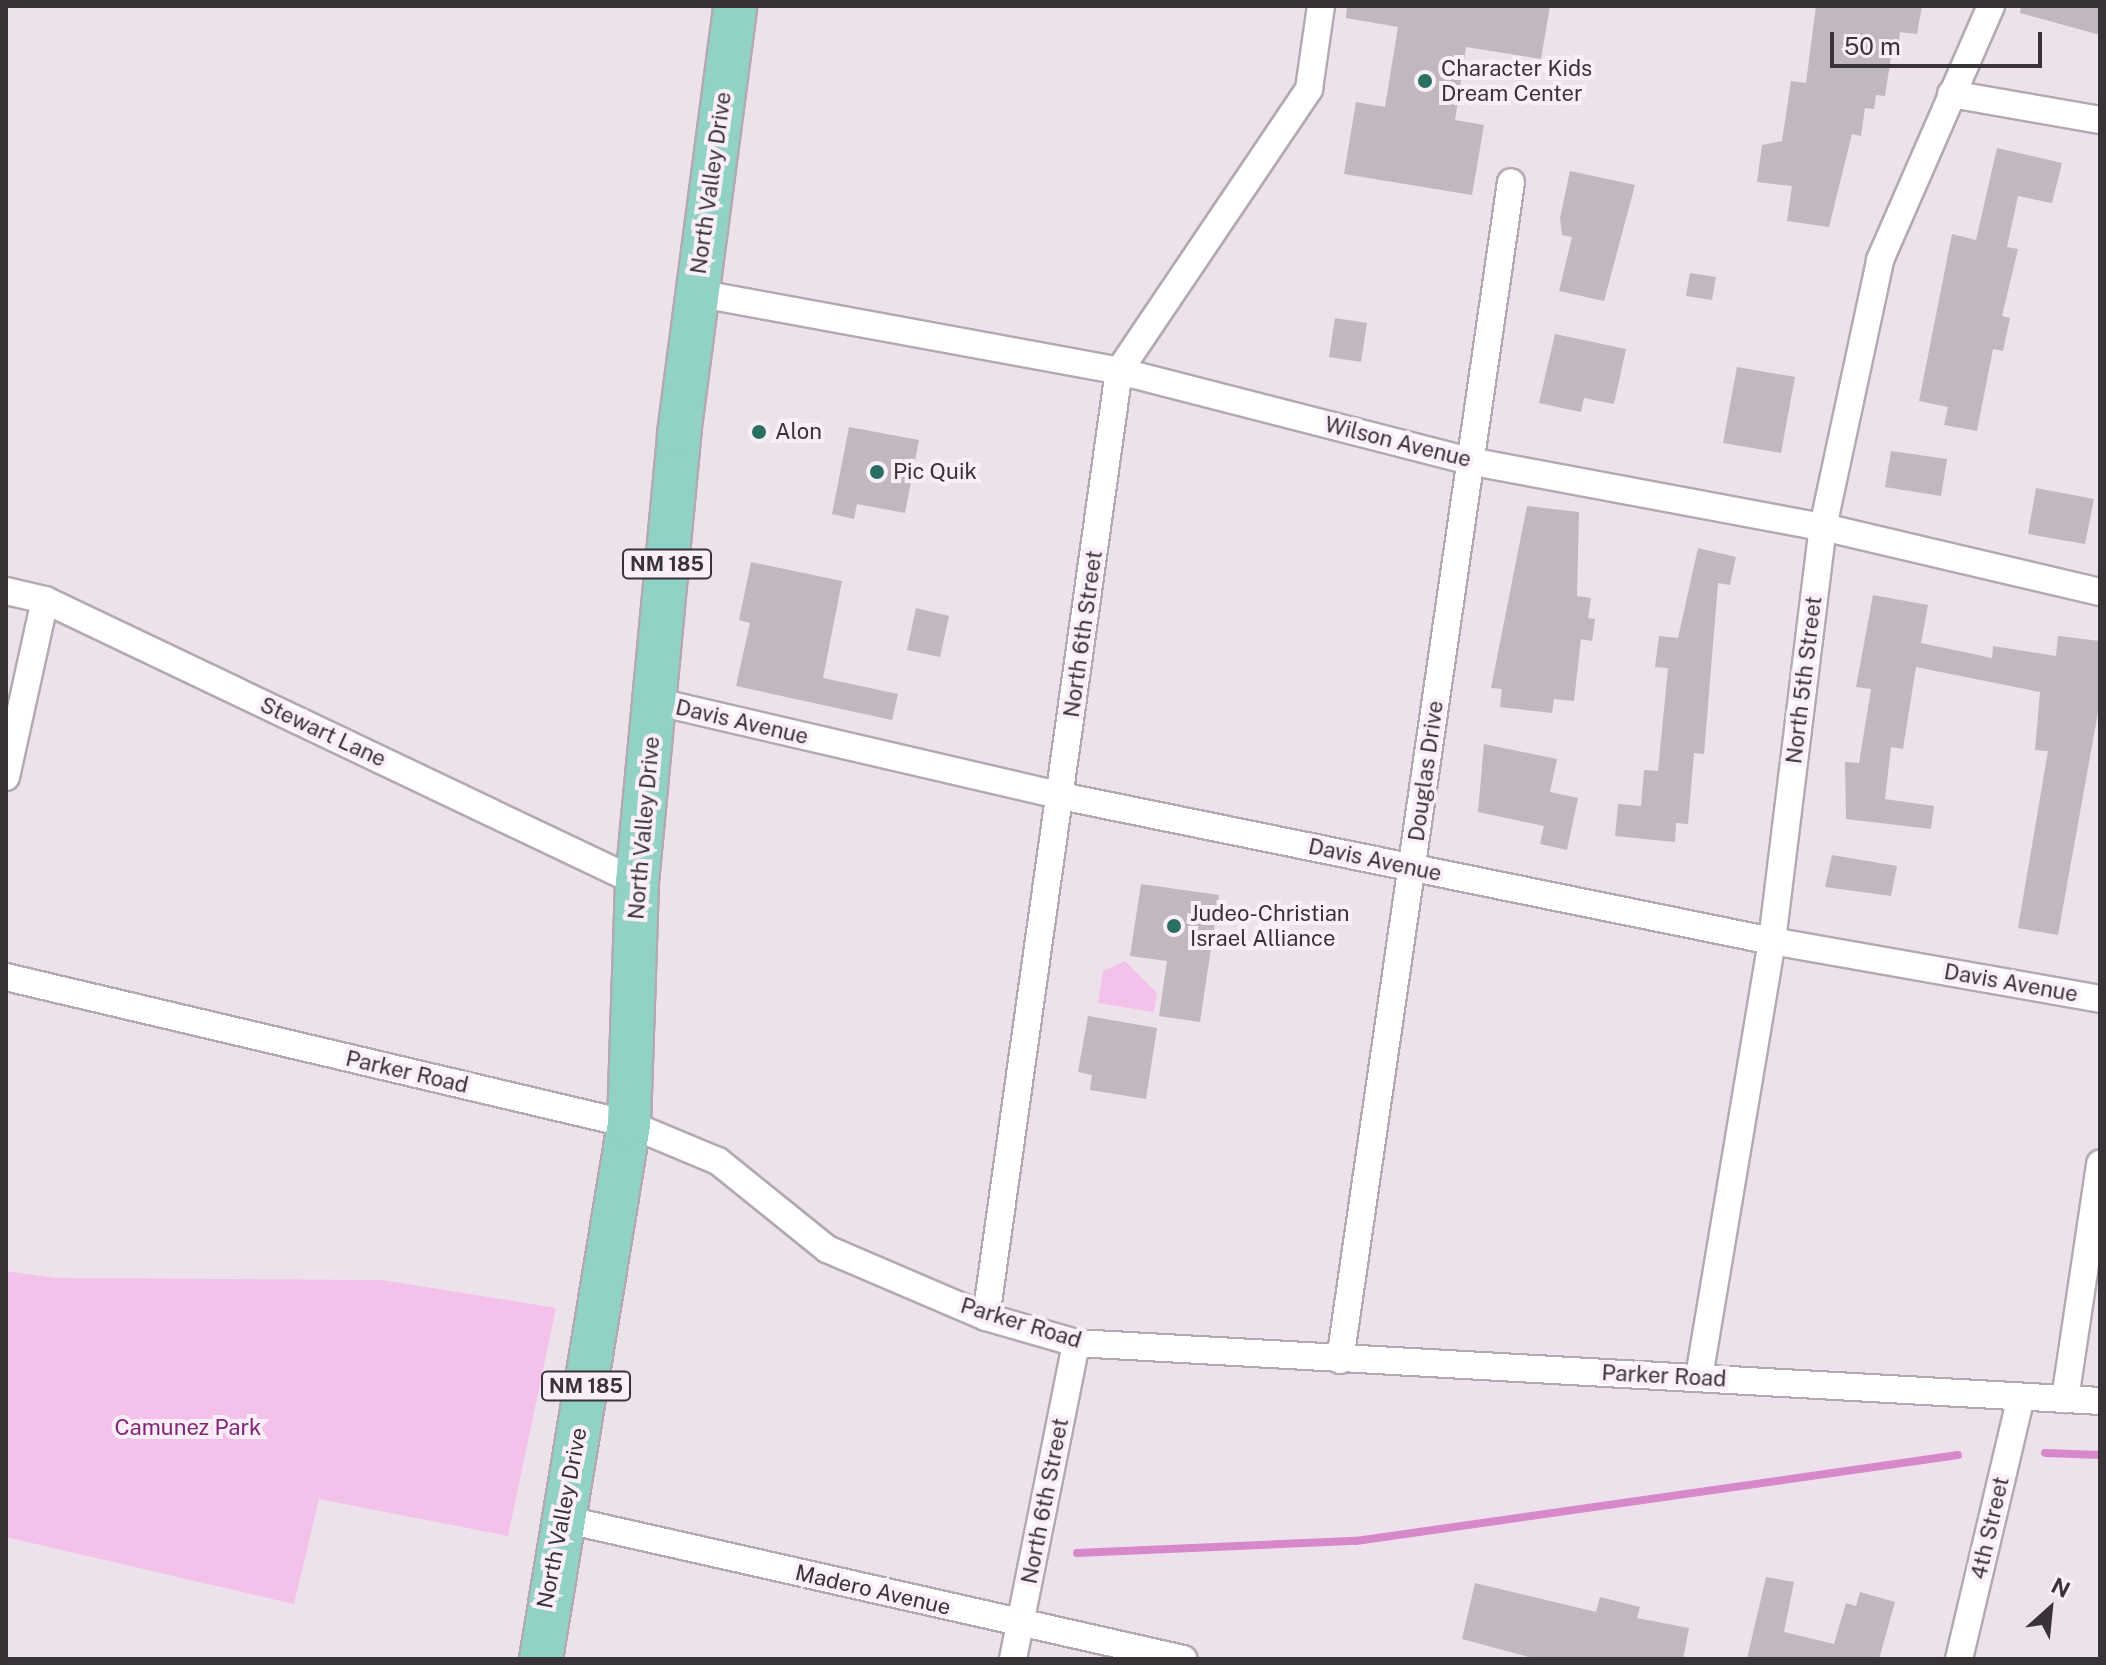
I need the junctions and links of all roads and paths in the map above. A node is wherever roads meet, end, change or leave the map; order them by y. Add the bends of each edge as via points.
1 (735, 6) edge
2 (1321, 6) edge
3 (1991, 6) edge
4 (1951, 94) junction
5 (2100, 120) edge
6 (1511, 182) dead end
7 (696, 293) junction
8 (1119, 371) junction
9 (1469, 461) junction
10 (1823, 527) junction
11 (6, 591) edge
12 (2100, 592) edge
13 (45, 600) junction
14 (654, 701) junction
15 (6, 777) edge
16 (1061, 796) junction
17 (1413, 867) junction
18 (637, 882) junction
19 (1772, 941) junction
20 (6, 977) edge
21 (2100, 999) edge
22 (629, 1124) junction
23 (2100, 1164) edge
24 (986, 1317) junction
25 (1076, 1343) junction
26 (1340, 1360) junction
27 (1699, 1377) junction
28 (2021, 1397) junction
29 (2065, 1399) junction
30 (2100, 1401) edge
31 (563, 1519) junction
32 (1021, 1624) junction
33 (534, 1655) edge
34 (1013, 1659) edge
35 (1183, 1659) edge
36 (1959, 1659) edge

1 - 7 main road, North Valley Drive / NM 185
2 - 8 street, North 6th Street via 1309,89
3 - 4 street, North 5th Street
4 - 5 street
4 - 10 street, North 5th Street via 1880,260
6 - 9 street, Douglas Drive
7 - 8 street, Wilson Avenue
7 - 14 main road, North Valley Drive / NM 185
8 - 9 street, Wilson Avenue
8 - 16 street, North 6th Street
9 - 10 street, Wilson Avenue
9 - 17 street, Douglas Drive
10 - 12 street, Wilson Avenue
10 - 19 street, North 5th Street
11 - 13 street, Stewart Lane
13 - 15 street
13 - 18 street, Stewart Lane
14 - 16 street, Davis Avenue
14 - 18 main road, North Valley Drive / NM 185
16 - 17 street, Davis Avenue
16 - 24 street, North 6th Street
17 - 19 street, Davis Avenue
17 - 26 street, Douglas Drive
18 - 22 main road, North Valley Drive / NM 185
19 - 21 street, Davis Avenue
19 - 27 street, North 5th Street
20 - 22 street, Parker Road
22 - 24 street, Parker Road via 718,1161 827,1249
22 - 31 main road, North Valley Drive / NM 185
23 - 29 street
24 - 25 street, Parker Road
25 - 26 street, Parker Road
25 - 32 street, North 6th Street
26 - 27 street, Parker Road
27 - 28 street, Parker Road
28 - 29 street, Parker Road
28 - 36 street, 4th Street
29 - 30 street, Parker Road
31 - 32 street, Madero Avenue
31 - 33 main road, North Valley Drive / NM 185
32 - 34 street, North 6th Street
32 - 35 street, Madero Avenue

